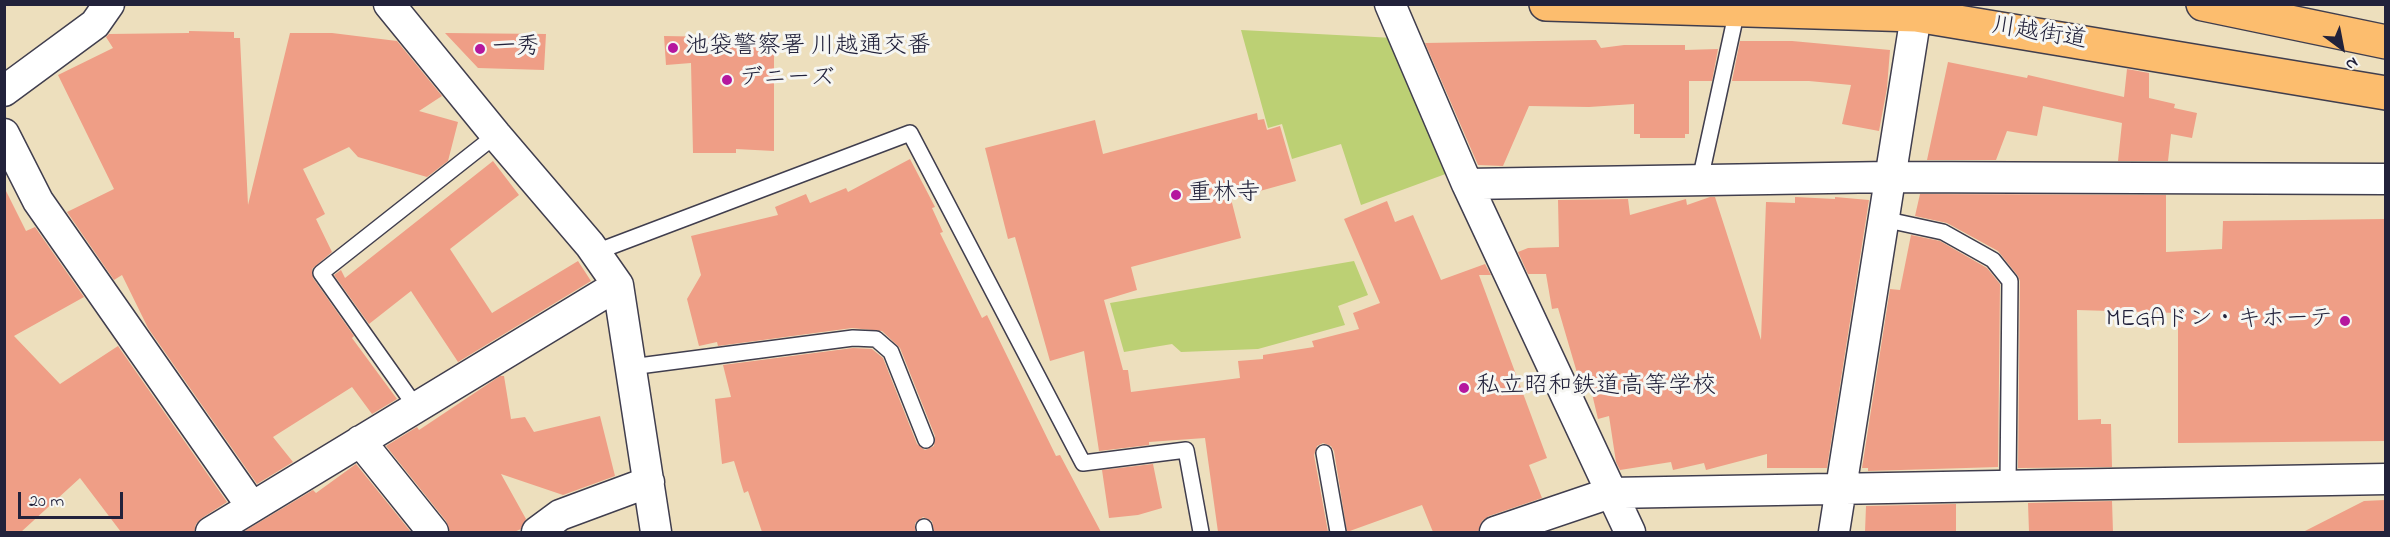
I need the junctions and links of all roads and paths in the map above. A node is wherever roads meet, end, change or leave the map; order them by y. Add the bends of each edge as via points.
1 (109, 4) edge
2 (389, 4) edge
3 (1390, 4) edge
4 (1546, 4) edge
5 (2203, 4) edge
6 (1737, 10) junction
7 (1916, 15) junction
8 (2385, 42) edge
9 (4, 91) edge
10 (2385, 93) edge
11 (4, 134) edge
12 (496, 135) junction
13 (1889, 177) junction
14 (2385, 179) edge
15 (1700, 180) junction
16 (1467, 184) junction
17 (1883, 219) junction
18 (596, 252) junction
19 (618, 285) junction
20 (631, 367) junction
21 (416, 407) junction
22 (926, 440) dead end
23 (360, 441) junction
24 (1324, 453) dead end
25 (2385, 478) edge
26 (649, 482) junction
27 (2008, 485) junction
28 (1842, 488) junction
29 (1610, 493) junction
30 (252, 507) junction
31 (211, 532) edge
32 (433, 532) edge
33 (537, 532) edge
34 (656, 532) edge
35 (1201, 532) edge
36 (1338, 532) edge
37 (1495, 532) edge
38 (1630, 532) edge
39 (1834, 532) edge

1 - 9 street via 95,24
2 - 12 street
3 - 16 street
4 - 6 highway, 川越街道
5 - 8 highway
6 - 7 highway, 川越街道
6 - 15 lane
7 - 10 highway, 川越街道
7 - 13 street
11 - 30 street via 38,201
12 - 18 street
12 - 21 lane via 321,273
13 - 14 street
13 - 15 street
13 - 17 street
15 - 16 street
16 - 29 street
17 - 27 lane via 1943,232 1992,260 2010,281
17 - 28 street
18 - 19 street
18 - 35 lane via 910,133 1083,463 1186,450
19 - 20 street
19 - 21 street
20 - 22 lane via 853,338 876,339 891,352
20 - 26 street
21 - 23 street
23 - 30 street
23 - 32 street
24 - 36 lane
25 - 27 street
26 - 33 street via 560,514
26 - 34 street
27 - 28 street
28 - 29 street
28 - 39 street
29 - 37 street
29 - 38 street
30 - 31 street

